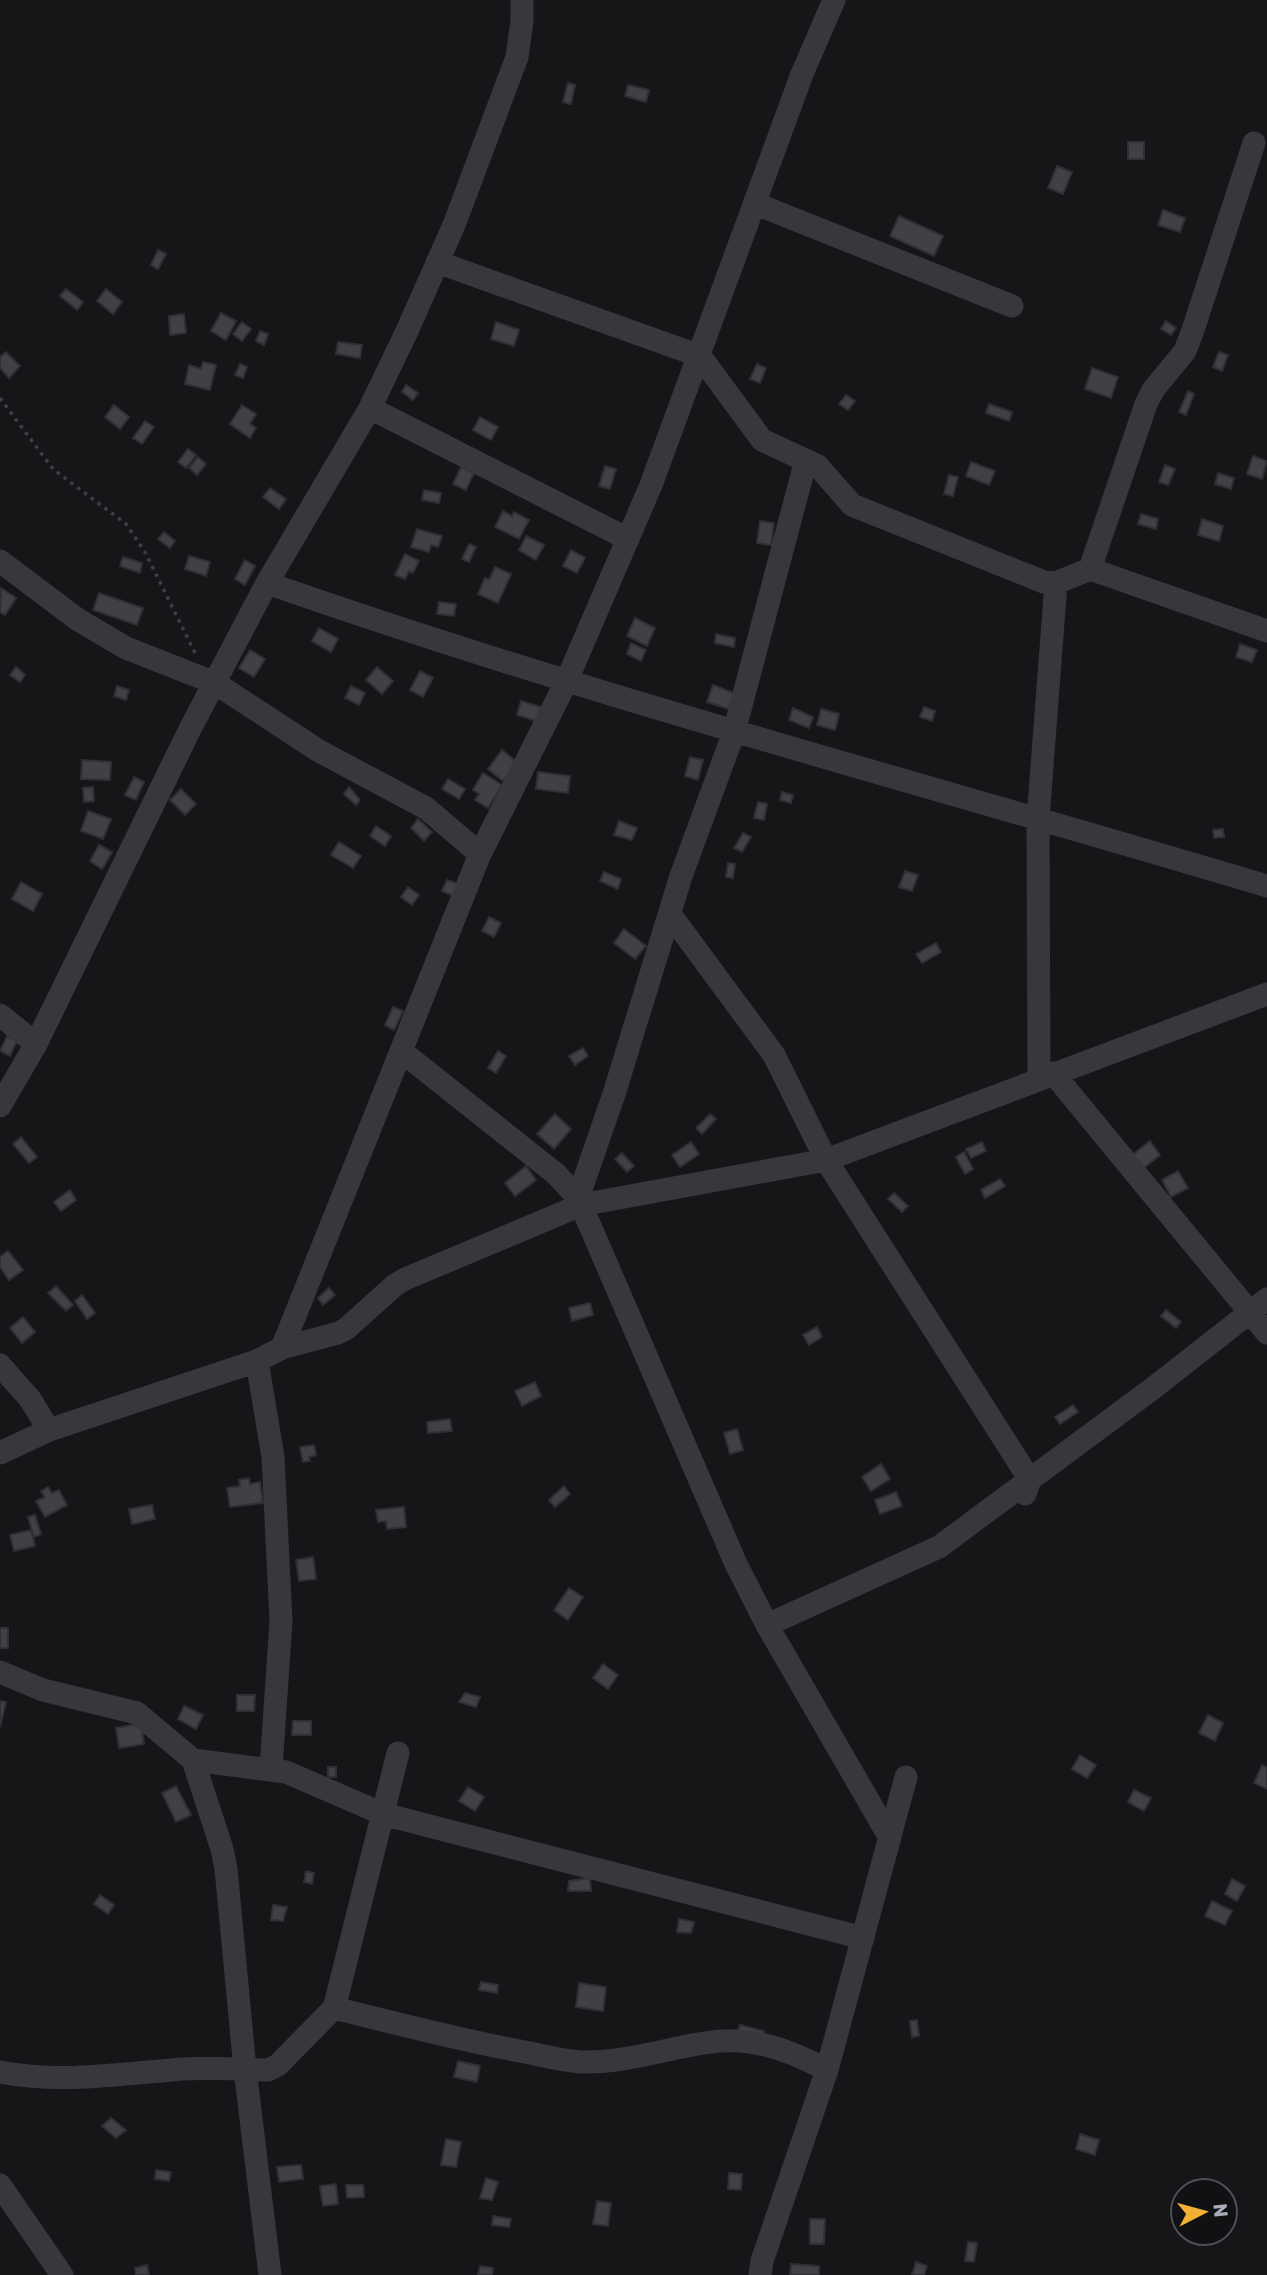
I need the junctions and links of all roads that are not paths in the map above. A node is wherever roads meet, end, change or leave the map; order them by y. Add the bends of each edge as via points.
1 (522, 0) edge
2 (834, 0) edge
3 (1254, 143) dead end
4 (755, 204) junction
5 (438, 262) junction
6 (1012, 306) dead end
7 (700, 355) junction
8 (370, 408) junction
9 (806, 460) junction
10 (628, 539) junction
11 (0, 561) edge
12 (1090, 569) junction
13 (267, 583) junction
14 (1056, 583) junction
15 (1267, 631) edge
16 (567, 680) junction
17 (215, 683) junction
18 (734, 732) junction
19 (1038, 819) junction
20 (480, 854) junction
21 (1267, 886) edge
22 (670, 914) junction
23 (1267, 995) edge
24 (0, 1016) edge
25 (36, 1044) junction
26 (401, 1051) junction
27 (1046, 1076) junction
28 (0, 1106) edge
29 (826, 1160) junction
30 (580, 1201) junction
31 (1259, 1305) edge
32 (1267, 1332) edge
33 (282, 1348) junction
34 (257, 1361) junction
35 (0, 1366) edge
36 (49, 1430) junction
37 (0, 1452) edge
38 (1028, 1487) junction
39 (767, 1625) junction
40 (0, 1672) edge
41 (398, 1753) dead end
42 (193, 1760) junction
43 (271, 1768) junction
44 (906, 1777) dead end
45 (383, 1814) junction
46 (890, 1838) junction
47 (863, 1938) junction
48 (334, 2009) junction
49 (245, 2069) junction
50 (827, 2070) junction
51 (0, 2072) edge
52 (0, 2185) edge
53 (62, 2275) edge
54 (270, 2275) edge
55 (760, 2275) edge

1 - 5 street via 517,57
2 - 4 street
3 - 12 street via 1194,330 1185,351 1146,404
4 - 6 street
4 - 7 street
5 - 7 street
5 - 8 street
7 - 9 street via 762,440
7 - 10 street
8 - 10 street
8 - 13 street
9 - 14 street via 818,466 852,505
9 - 18 street
10 - 16 street
11 - 17 street via 126,648
12 - 14 street
12 - 15 street
13 - 16 street
13 - 17 street
14 - 19 street
16 - 18 street
16 - 20 street
17 - 20 street via 319,751 426,808
17 - 25 street
18 - 19 street
18 - 22 street
19 - 21 street
19 - 27 street
20 - 26 street
22 - 29 street via 774,1055
22 - 30 street
23 - 27 street
24 - 25 street
25 - 28 street
26 - 30 street via 555,1174
26 - 33 street
27 - 29 street
27 - 31 street
29 - 30 street
29 - 38 street
30 - 33 street via 405,1279 338,1333
30 - 39 street via 736,1564
31 - 32 street
31 - 38 street
33 - 34 street
34 - 36 street
34 - 43 street via 273,1457 281,1621
35 - 36 street via 30,1399
36 - 37 street
38 - 39 street via 939,1548
39 - 46 street
40 - 42 street via 43,1690 137,1713
41 - 45 street
42 - 43 street
42 - 49 street via 226,1869
43 - 45 street
44 - 46 street
45 - 47 street
45 - 48 street
46 - 47 street
47 - 50 street
48 - 49 street via 278,2065 268,2070
48 - 50 street via 472,2043 574,2061 595,2062 706,2042 739,2041 788,2050
49 - 51 street via 172,2069 100,2078
49 - 54 street
50 - 55 street
52 - 53 street

